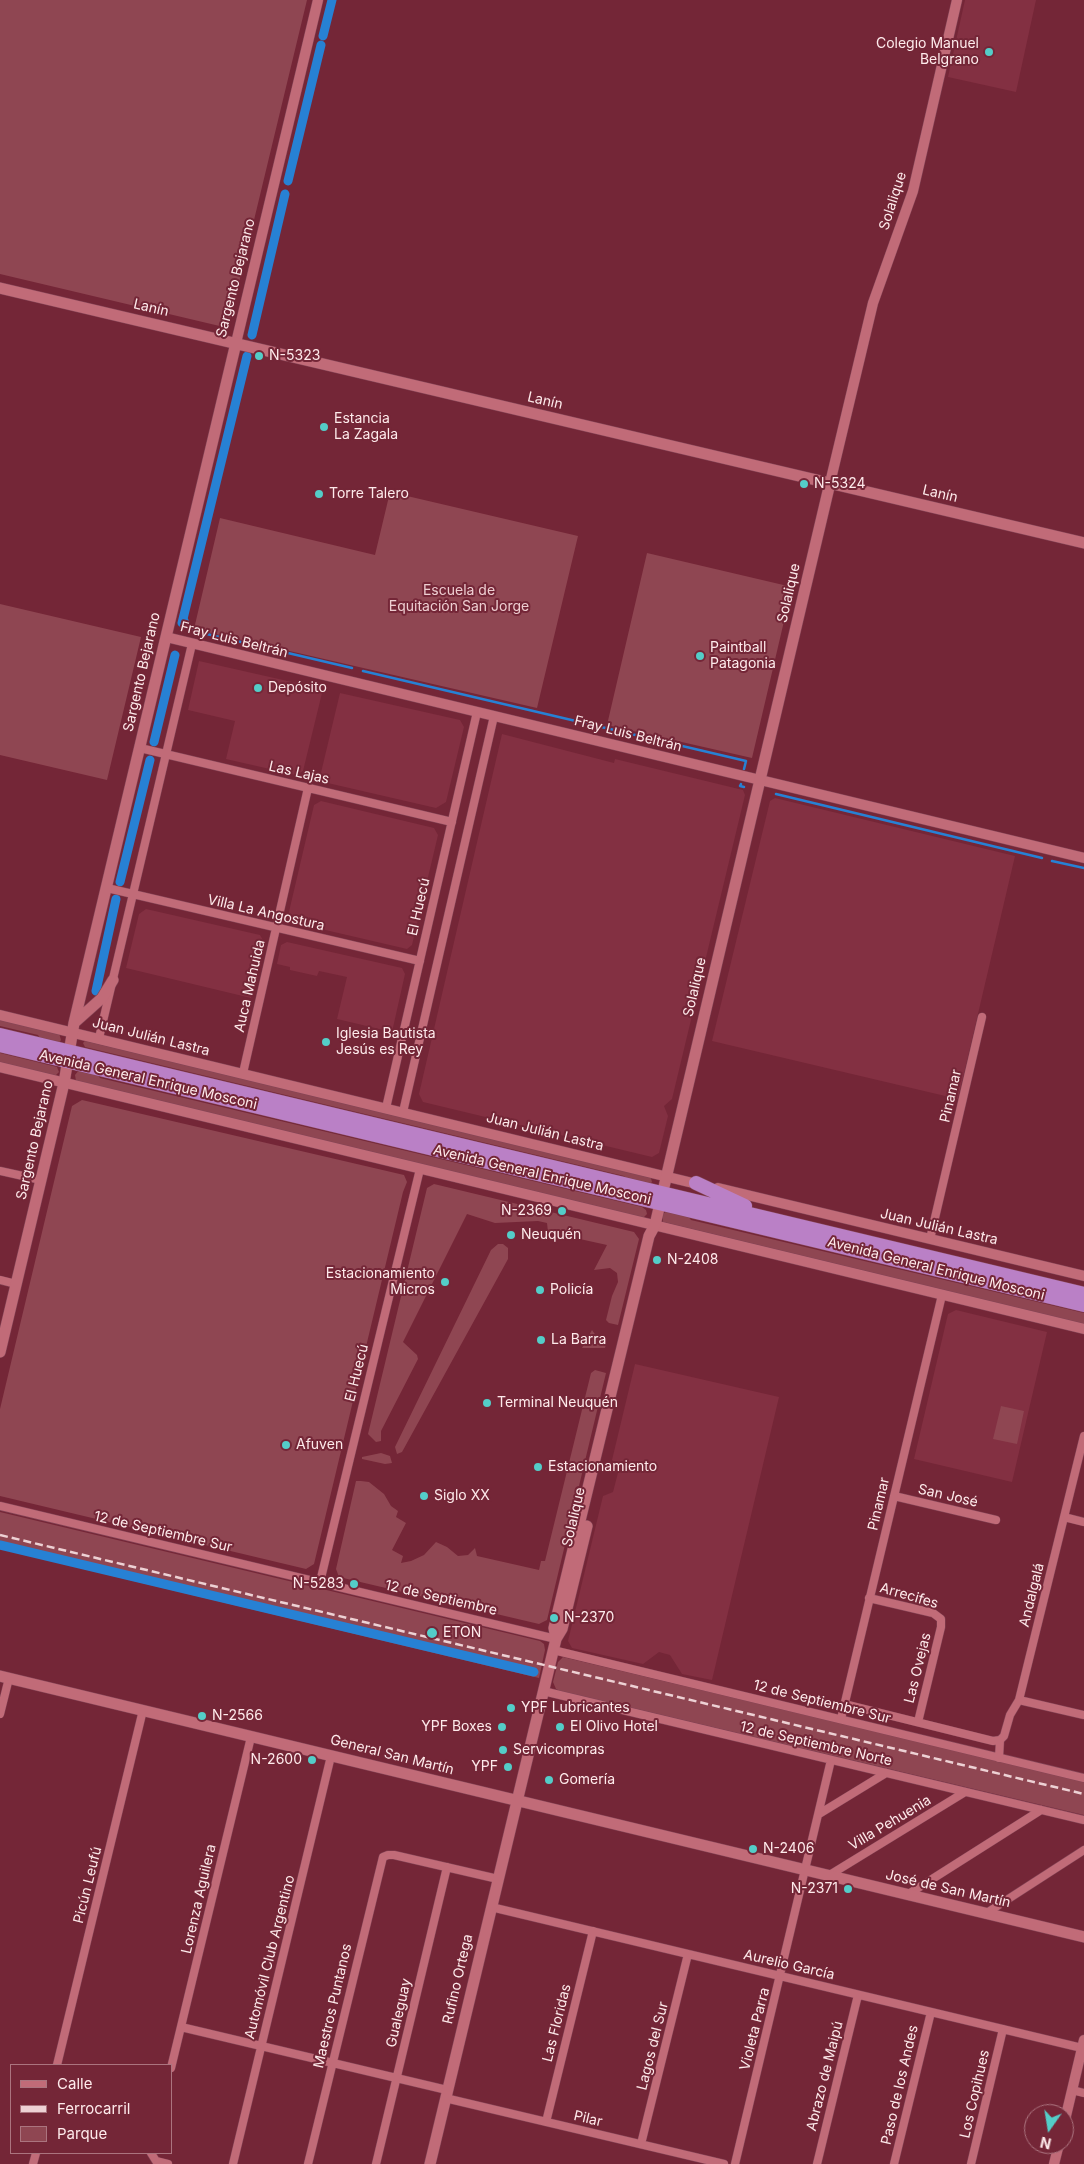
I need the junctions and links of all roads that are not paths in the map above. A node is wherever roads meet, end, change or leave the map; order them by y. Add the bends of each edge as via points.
1 (318, 0) edge
2 (957, 0) edge
3 (0, 288) edge
4 (236, 343) junction
5 (830, 483) junction
6 (1084, 543) edge
7 (166, 637) junction
8 (192, 644) junction
9 (477, 712) junction
10 (494, 716) junction
11 (140, 748) junction
12 (166, 754) junction
13 (760, 780) junction
14 (308, 788) junction
15 (452, 822) junction
16 (1084, 858) edge
17 (106, 888) junction
18 (133, 894) junction
19 (276, 928) junction
20 (420, 961) junction
21 (113, 980) junction
22 (0, 1015) edge
23 (982, 1017) dead end
24 (73, 1028) junction
25 (0, 1034) edge
26 (99, 1038) junction
27 (0, 1045) edge
28 (68, 1056) junction
29 (0, 1068) edge
30 (243, 1073) junction
31 (64, 1083) junction
32 (386, 1108) junction
33 (403, 1112) junction
34 (420, 1169) junction
35 (0, 1171) edge
36 (666, 1176) junction
37 (40, 1180) junction
38 (696, 1183) junction
39 (661, 1198) junction
40 (785, 1223) junction
41 (654, 1225) junction
42 (930, 1239) junction
43 (1084, 1276) edge
44 (0, 1280) edge
45 (16, 1284) junction
46 (1084, 1294) edge
47 (942, 1295) junction
48 (1084, 1305) edge
49 (1084, 1329) edge
50 (0, 1352) edge
51 (1084, 1436) edge
52 (894, 1496) junction
53 (0, 1506) edge
54 (1064, 1517) junction
55 (996, 1520) dead end
56 (1084, 1522) edge
57 (320, 1582) junction
58 (869, 1598) junction
59 (940, 1618) joint
60 (555, 1644) junction
61 (4, 1677) edge
62 (543, 1692) junction
63 (1019, 1700) junction
64 (844, 1704) junction
65 (142, 1710) junction
66 (0, 1714) edge
67 (1084, 1715) edge
68 (840, 1719) junction
69 (918, 1722) junction
70 (251, 1737) junction
71 (1000, 1740) junction
72 (331, 1756) junction
73 (999, 1758) junction
74 (831, 1760) junction
75 (886, 1773) junction
76 (1084, 1778) edge
77 (965, 1792) junction
78 (516, 1801) junction
79 (1041, 1810) junction
80 (819, 1814) junction
81 (1084, 1820) edge
82 (1084, 1850) edge
83 (447, 1867) junction
84 (806, 1870) junction
85 (828, 1876) junction
86 (498, 1879) junction
87 (907, 1895) junction
88 (491, 1907) junction
89 (985, 1914) junction
90 (593, 1931) junction
91 (1084, 1937) edge
92 (688, 1954) junction
93 (780, 1976) junction
94 (858, 1995) junction
95 (930, 2012) junction
96 (181, 2027) junction
97 (1003, 2029) junction
98 (1083, 2044) edge
99 (261, 2046) junction
100 (332, 2063) junction
101 (57, 2064) edge
102 (172, 2064) edge
103 (396, 2078) junction
104 (1072, 2090) junction
105 (1084, 2093) edge
106 (446, 2094) junction
107 (1069, 2104) edge
108 (546, 2122) junction
109 (641, 2144) junction
110 (152, 2155) edge
111 (168, 2164) edge
112 (233, 2164) edge
113 (308, 2164) edge
114 (376, 2164) edge
115 (430, 2164) edge
116 (724, 2164) edge
117 (735, 2164) edge
118 (817, 2164) edge
119 (894, 2164) edge
120 (971, 2164) edge

1 - 4 street, Sargento Bejarano
2 - 5 street, Solalique via 915,183 873,303
3 - 4 main road, Lanín
4 - 5 main road, Lanín
4 - 7 main road, Sargento Bejarano
5 - 6 main road, Lanín
5 - 13 main road, Solalique
7 - 8 street, Fray Luis Beltrán
7 - 11 main road, Sargento Bejarano
8 - 9 street, Fray Luis Beltrán
8 - 12 street
9 - 10 street, Fray Luis Beltrán
9 - 15 street, El Huecú
10 - 13 street, Fray Luis Beltrán
10 - 33 street
11 - 12 street, Las Lajas
11 - 17 main road, Sargento Bejarano
12 - 14 street, Las Lajas
12 - 18 street
13 - 16 street, Fray Luis Beltrán
13 - 36 main road, Solalique
14 - 15 street, Las Lajas
14 - 19 street, Auca Mahuida
15 - 20 street, El Huecú
17 - 18 street, Villa La Angostura
17 - 24 main road, Sargento Bejarano
18 - 19 street, Villa La Angostura
18 - 21 street
19 - 20 street, Villa La Angostura
19 - 30 street, Auca Mahuida
20 - 32 street, El Huecú
21 - 24 main road via 102,998
21 - 26 street
22 - 24 street, Juan Julián Lastra
23 - 42 street, Pinamar
24 - 26 street, Juan Julián Lastra
24 - 28 main road, Sargento Bejarano
25 - 28 highway, Avenida General Enrique Mosconi
26 - 30 street, Juan Julián Lastra
27 - 28 highway, Avenida General Enrique Mosconi
28 - 31 main road, Sargento Bejarano
28 - 39 highway, Avenida General Enrique Mosconi
29 - 31 street
30 - 32 street, Juan Julián Lastra
31 - 34 street
31 - 37 main road, Sargento Bejarano
32 - 33 street, Juan Julián Lastra
33 - 36 street, Juan Julián Lastra
34 - 41 street
34 - 57 street, El Huecú
35 - 37 street
36 - 38 street, Juan Julián Lastra
36 - 39 main road, Solalique
37 - 45 main road, Sargento Bejarano
38 - 40 highway
38 - 42 street, Juan Julián Lastra
39 - 40 highway, Avenida General Enrique Mosconi
39 - 41 main road, Solalique
39 - 48 highway, Avenida General Enrique Mosconi
40 - 46 highway, Avenida General Enrique Mosconi
41 - 47 street
41 - 60 main road, Solalique via 554,1628
42 - 43 street, Juan Julián Lastra
44 - 45 street
45 - 50 main road, Sargento Bejarano
47 - 49 street
47 - 52 street, Pinamar
51 - 54 street, Andalgalá
52 - 55 street, San José
52 - 58 street, Pinamar
53 - 57 street, 12 de Septiembre Sur
54 - 56 street
54 - 63 street, Andalgalá
57 - 60 street, 12 de Septiembre
58 - 59 street, Arrecifes via 933,1613
58 - 64 street, Pinamar
59 - 69 street, Las Ovejas via 941,1627
60 - 62 main road, Solalique
60 - 68 street, 12 de Septiembre Sur
61 - 65 main road, General San Martín
61 - 66 street
62 - 74 street, 12 de Septiembre Norte
62 - 78 main road, Solalique
63 - 67 street
63 - 71 street, Andalgalá
64 - 68 street, Pinamar
64 - 69 street
65 - 70 main road, General San Martín
65 - 101 street, Picún Leufú
68 - 73 street, 12 de Septiembre Sur
69 - 71 street
70 - 72 main road, General San Martín
70 - 96 street, Lorenza Aguilera
71 - 73 street, Andalgalá
72 - 78 main road, General San Martín
72 - 99 street, Automóvil Club Argentino
73 - 76 street, 12 de Septiembre Sur
74 - 75 street, 12 de Septiembre Norte
74 - 80 street
75 - 77 street, 12 de Septiembre Norte
75 - 80 street
77 - 79 street, 12 de Septiembre Norte
77 - 85 street, Villa Pehuenia
78 - 84 main road, General San Martín
78 - 86 main road, Rufino Ortega
79 - 81 street, 12 de Septiembre Norte
79 - 87 street
80 - 84 street
82 - 89 street
83 - 86 street
83 - 100 street, Maestros Puntanos via 394,1855 385,1855 380,1863
83 - 103 street, Gualeguay
84 - 85 main road, José de San Martín
84 - 93 street, Violeta Parra
85 - 87 main road, José de San Martín
86 - 88 main road, Rufino Ortega
87 - 89 main road, José de San Martín
88 - 90 street, Aurelio García
88 - 106 main road, Rufino Ortega
89 - 91 main road, José de San Martín
90 - 92 street, Aurelio García
90 - 108 street, Las Floridas
92 - 93 street, Aurelio García
92 - 109 street, Lagos del Sur
93 - 94 street, Aurelio García
93 - 117 street, Violeta Parra
94 - 95 street, Aurelio García
94 - 118 street, Abrazo de Maipú
95 - 97 street, Aurelio García
95 - 119 street, Paso de los Andes
96 - 99 street, Pilar
96 - 102 street, Lorenza Aguilera
97 - 98 street, Aurelio García
97 - 120 street, Los Copihues
98 - 104 street
99 - 100 street, Pilar
99 - 112 street, Automóvil Club Argentino
100 - 103 street, Pilar
100 - 113 street, Maestros Puntanos
103 - 106 street, Pilar
103 - 114 street, Gualeguay
104 - 105 street
104 - 107 street
106 - 108 street, Pilar
106 - 115 main road, Rufino Ortega
108 - 109 street, Pilar
109 - 116 street, Pilar
110 - 111 street via 156,2161

